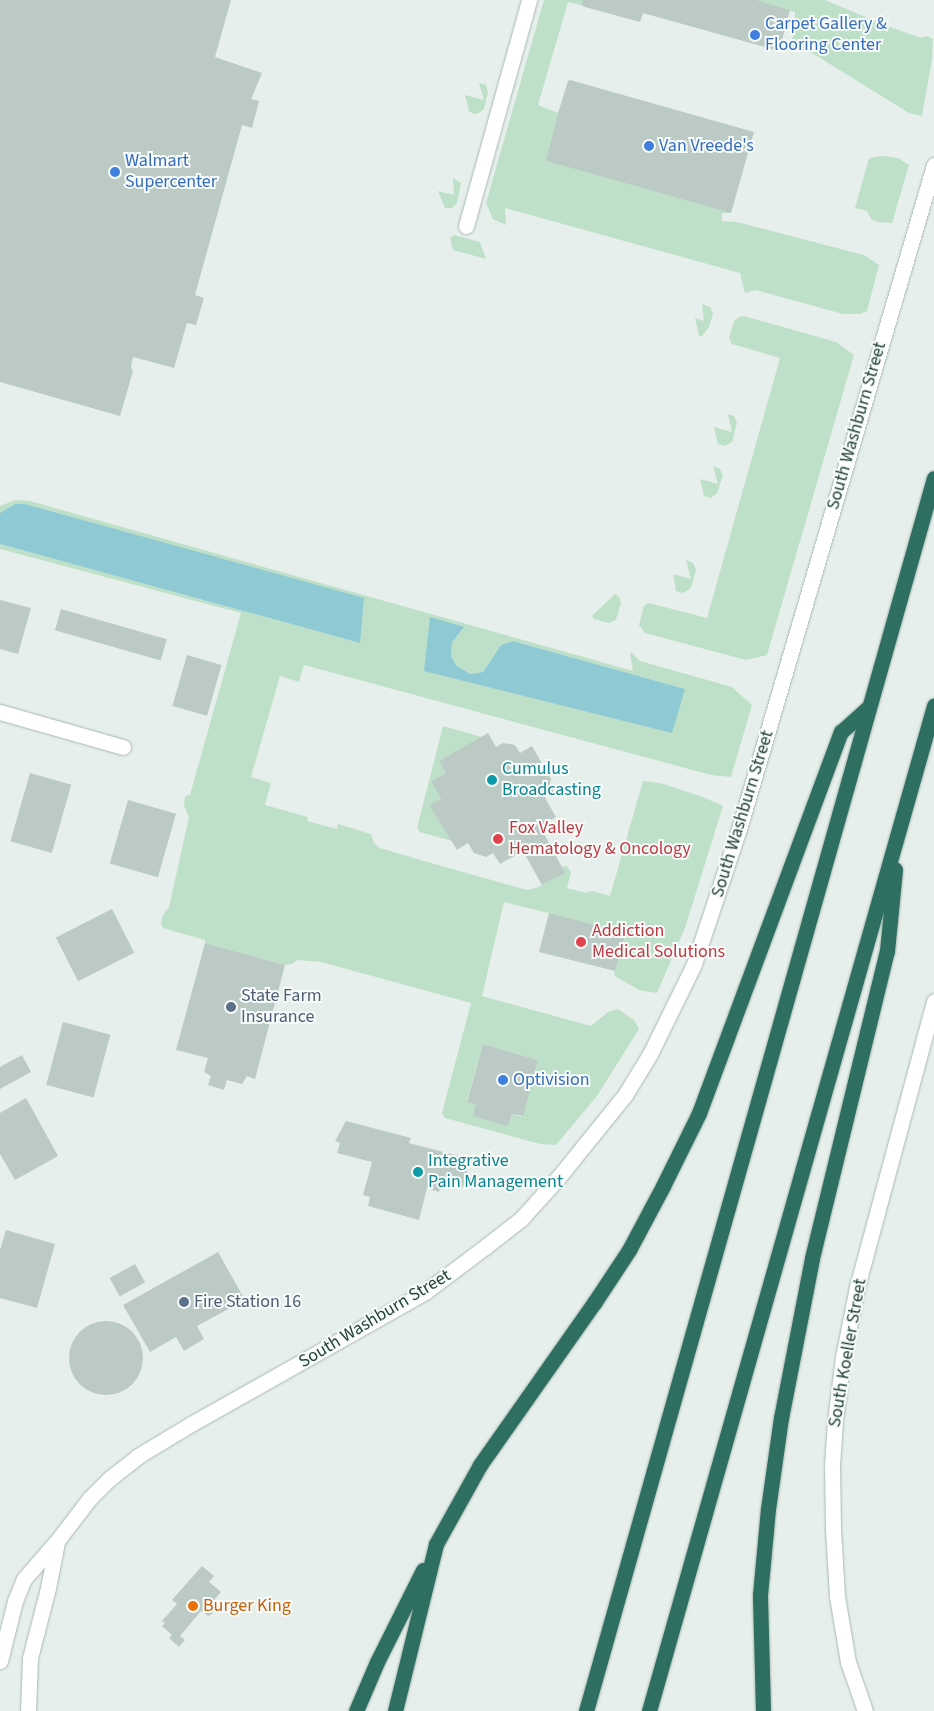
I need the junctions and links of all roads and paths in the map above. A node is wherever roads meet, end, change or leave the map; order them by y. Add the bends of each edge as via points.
1 (529, 0) edge
2 (934, 165) edge
3 (466, 226) dead end
4 (934, 478) edge
5 (934, 706) edge
6 (868, 708) junction
7 (0, 712) edge
8 (123, 747) dead end
9 (898, 832) junction
10 (934, 1001) edge
11 (57, 1541) junction
12 (436, 1544) junction
13 (0, 1661) edge
14 (28, 1688) junction
15 (28, 1711) edge
16 (40, 1711) edge
17 (356, 1711) edge
18 (394, 1711) edge
19 (586, 1711) edge
20 (649, 1711) edge
21 (763, 1711) edge
22 (865, 1711) edge

1 - 3 street
2 - 11 street, South Washburn Street via 710,919 681,994 625,1095 521,1219 492,1242 425,1292 138,1456 90,1498
4 - 6 highway
5 - 9 highway
6 - 12 highway via 841,732 699,1113 663,1186 629,1250 480,1465
6 - 19 highway
7 - 8 street
9 - 20 highway
9 - 21 highway via 887,951 812,1258 781,1418 760,1595
10 - 22 street, South Koeller Street via 857,1287 835,1421 832,1510 837,1596 848,1662
11 - 13 street, South Washburn Street via 24,1578 14,1602
11 - 14 street, South Washburn Street via 30,1658
12 - 17 highway
12 - 18 highway
14 - 15 street, South Washburn Street
14 - 16 street

